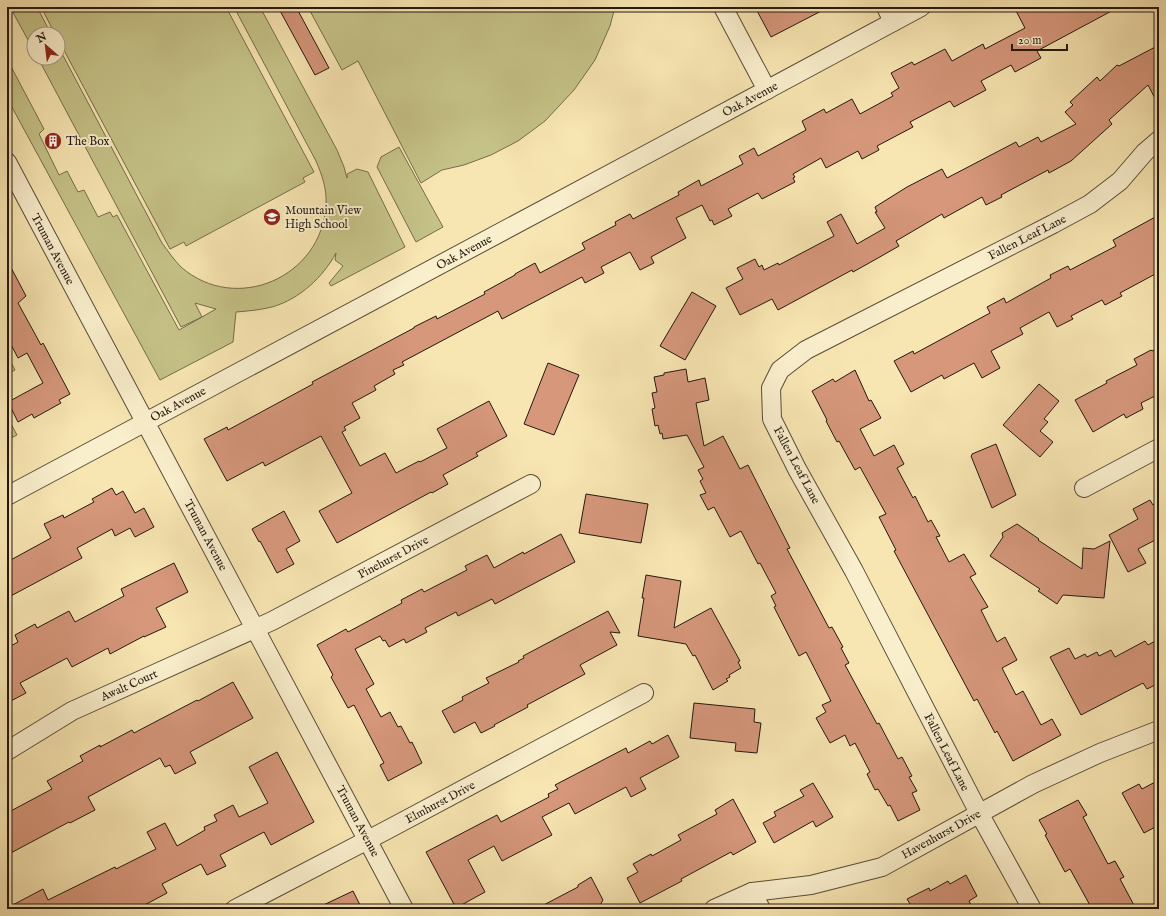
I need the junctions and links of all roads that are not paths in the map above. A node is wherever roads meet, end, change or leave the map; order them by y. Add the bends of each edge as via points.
1 (723, 7) edge
2 (921, 7) edge
3 (890, 14) edge
4 (767, 90) junction
5 (1159, 140) edge
6 (7, 162) edge
7 (13, 187) edge
8 (145, 422) junction
9 (1159, 448) edge
10 (531, 484) dead end
11 (1084, 488) dead end
12 (7, 496) edge
13 (255, 628) junction
14 (644, 693) dead end
15 (1159, 730) edge
16 (7, 751) edge
17 (979, 813) junction
18 (368, 840) junction
19 (752, 892) junction
20 (236, 909) edge
21 (404, 909) edge
22 (714, 909) edge
23 (761, 909) edge
24 (1032, 909) edge

1 - 4 street
2 - 3 street, Oak Avenue
3 - 4 street, Oak Avenue
4 - 8 street, Oak Avenue
5 - 17 street, Fallen Leaf Lane via 1120,181 1090,204 806,350 780,370 771,388 772,418
6 - 7 street, Truman Avenue
7 - 8 street, Truman Avenue
8 - 12 street, Oak Avenue
8 - 13 street, Truman Avenue
9 - 11 street
10 - 13 street, Pinehurst Drive
13 - 16 street, Awalt Court via 72,711
13 - 18 street, Truman Avenue
14 - 18 street, Elmhurst Drive
15 - 17 street, Havenhurst Drive via 1100,752
17 - 19 street, Havenhurst Drive via 882,866 811,885
17 - 24 street, Fallen Leaf Lane
18 - 20 street, Elmhurst Drive
18 - 21 street, Truman Avenue
19 - 22 street, Havenhurst Drive
19 - 23 street

